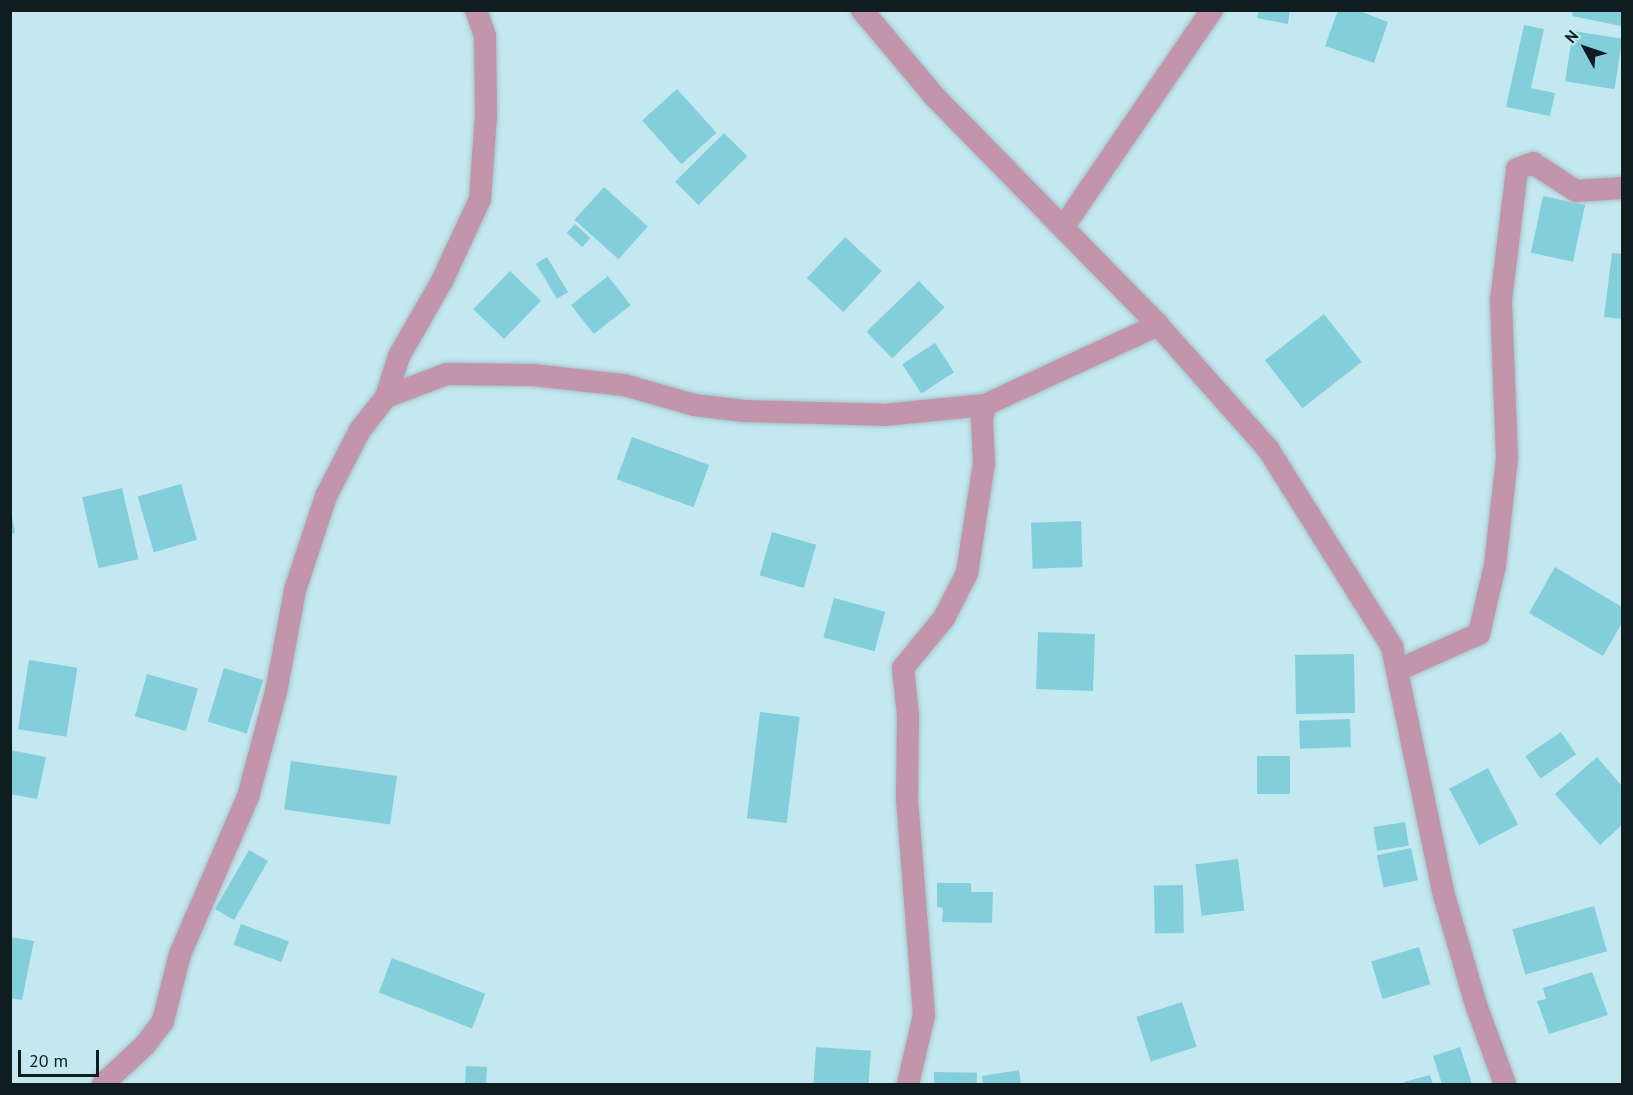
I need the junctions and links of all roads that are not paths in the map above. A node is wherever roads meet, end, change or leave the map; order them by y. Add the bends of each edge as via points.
1 (476, 10) edge
2 (862, 10) edge
3 (1212, 10) edge
4 (1623, 188) edge
5 (1064, 226) junction
6 (1158, 325) junction
7 (386, 398) junction
8 (985, 405) junction
9 (1398, 670) junction
10 (103, 1084) edge
11 (908, 1084) edge
12 (1505, 1084) edge

1 - 7 street via 485,36 486,116 480,199 442,281 399,356
2 - 5 street via 935,97
3 - 5 street
4 - 9 street via 1576,191 1533,163 1517,169 1501,300 1507,458 1493,577 1479,634
5 - 6 street
6 - 8 street
6 - 9 street via 1268,448 1392,647
7 - 8 street via 447,374 532,375 624,385 694,405 745,411 884,415
7 - 10 street via 360,429 326,496 295,590 276,692 248,797 180,954 163,1022 146,1045
8 - 11 street via 984,463 967,573 944,618 903,668 908,715 907,798 924,1015
9 - 12 street via 1444,895 1476,1005

